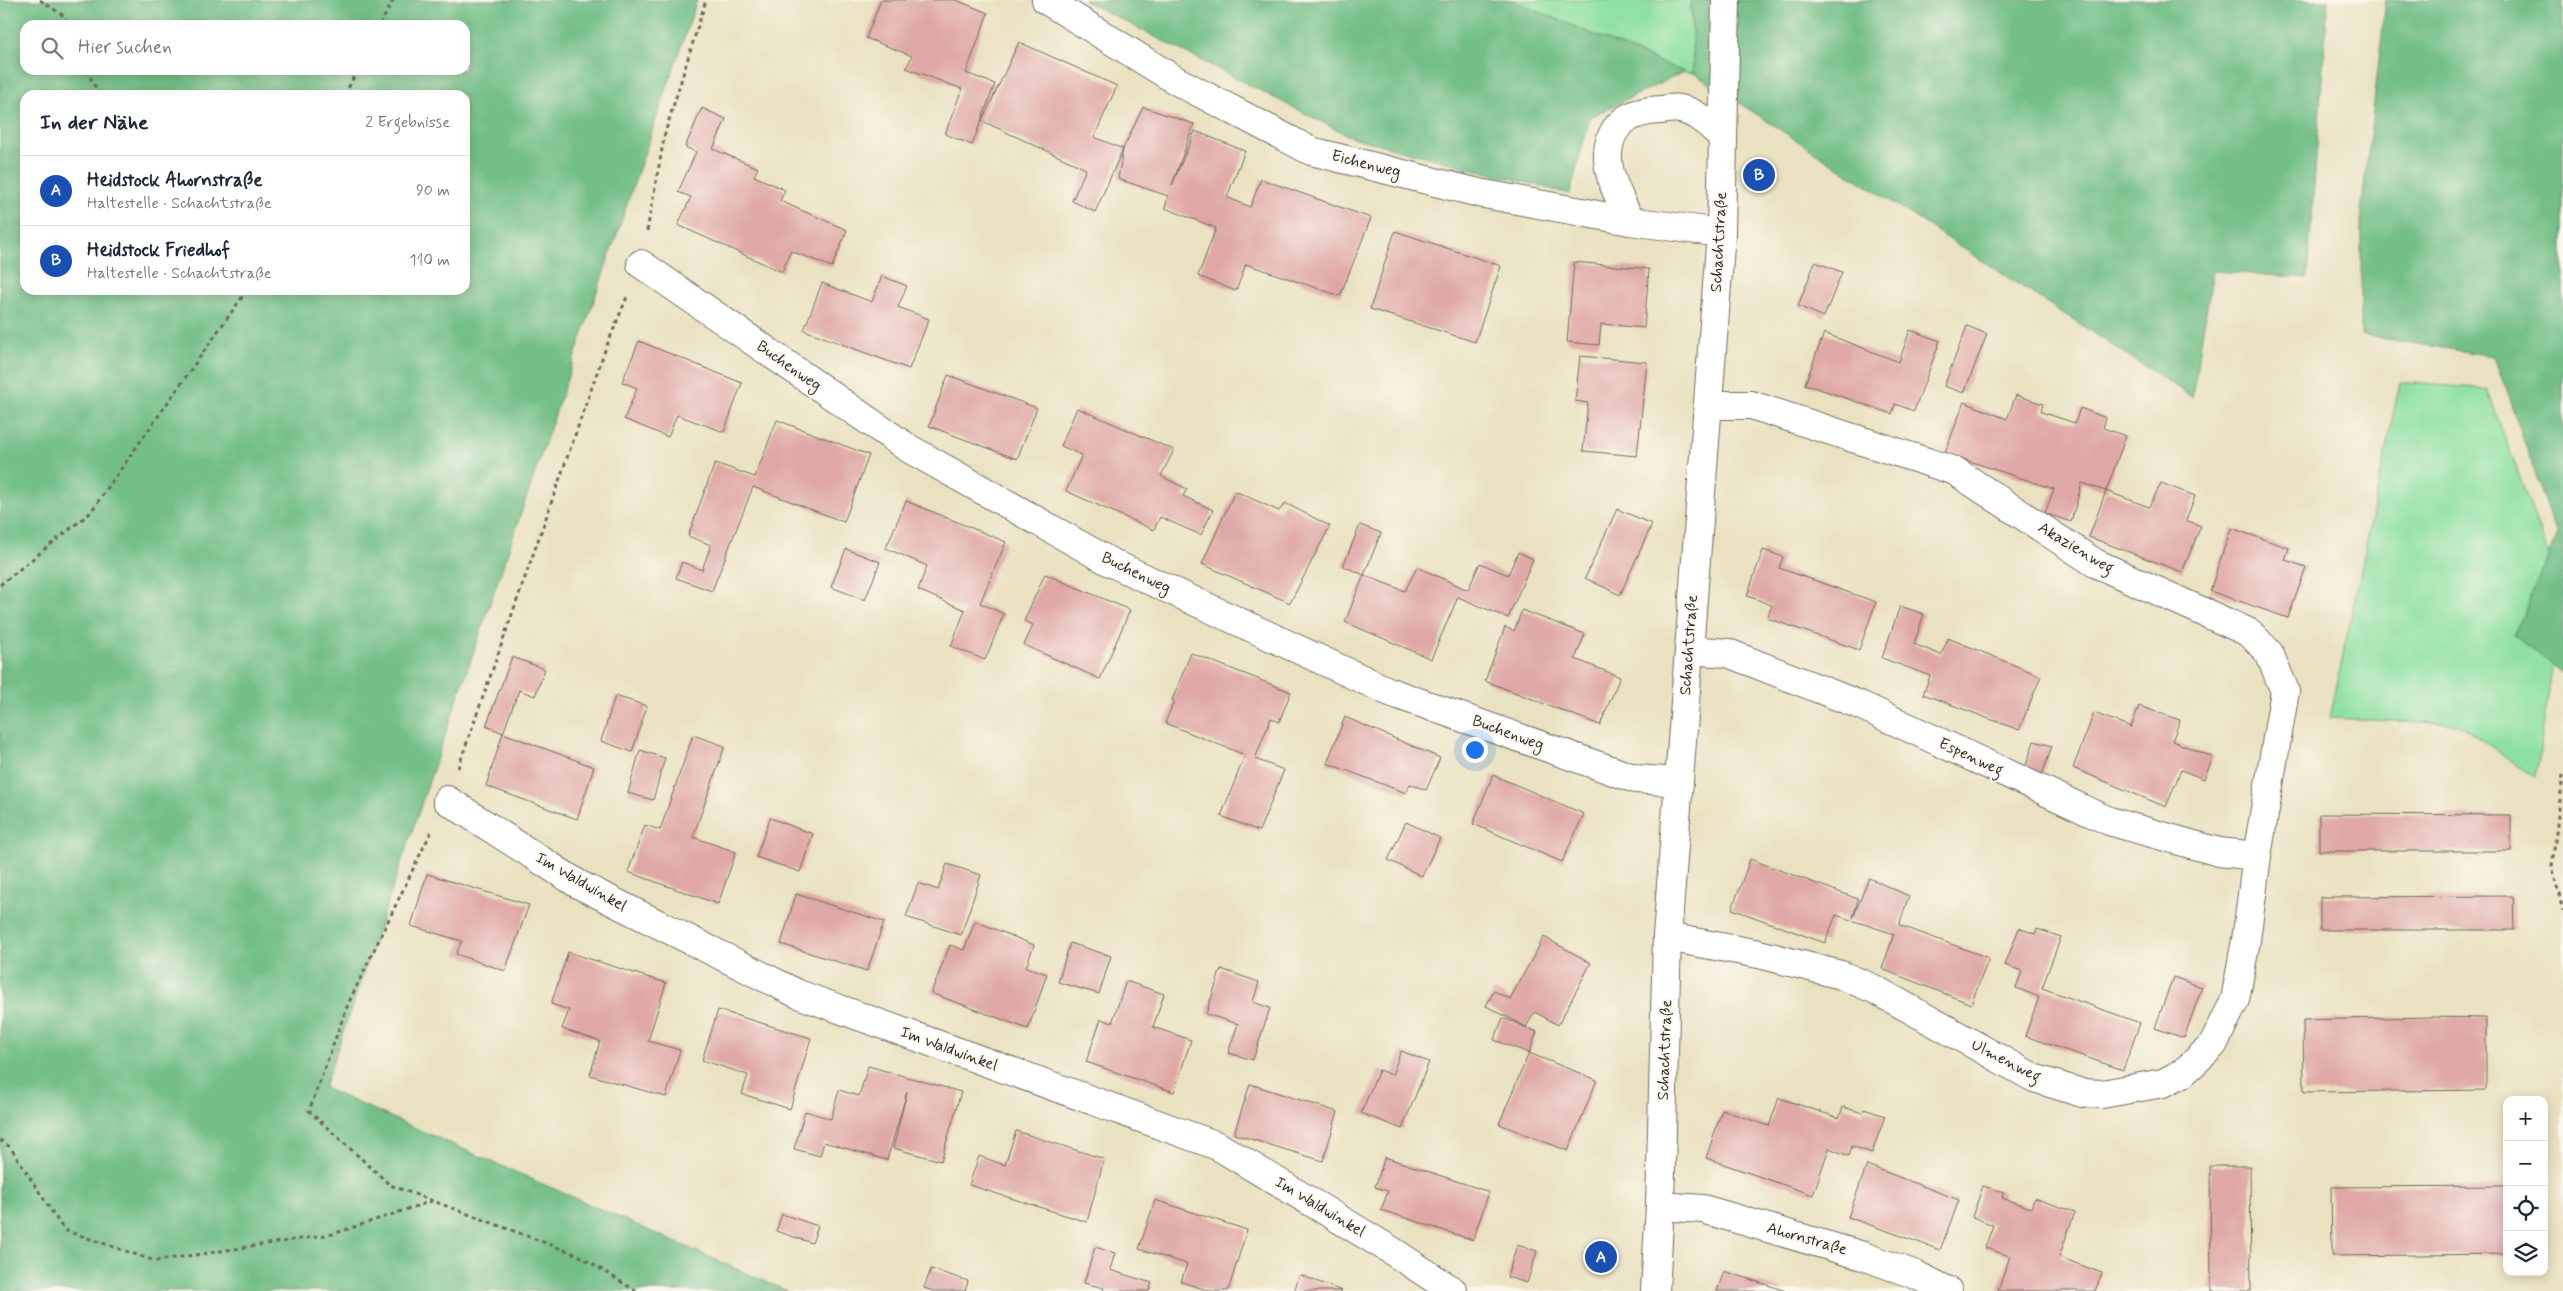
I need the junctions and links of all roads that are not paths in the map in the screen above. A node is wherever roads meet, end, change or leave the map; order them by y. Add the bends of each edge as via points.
1 (1046, 0) edge
2 (1726, 0) edge
3 (1722, 136) junction
4 (1630, 221) junction
5 (1721, 233) junction
6 (641, 264) road end
7 (1708, 405) junction
8 (1689, 650) junction
9 (1679, 782) junction
10 (447, 800) road end
11 (2257, 856) junction
12 (1667, 937) junction
13 (1660, 1206) junction
14 (1453, 1291) edge
15 (1655, 1291) edge
16 (1948, 1291) edge

1 - 4 street, Eichenweg via 1177,82 1311,150 1479,193
2 - 3 street, Schachtstraße
3 - 4 street via 1700,117 1680,109 1643,111 1623,120 1612,134 1608,153 1610,175
3 - 5 street, Schachtstraße
4 - 5 street, Eichenweg
5 - 7 street, Schachtstraße
6 - 9 street, Buchenweg via 908,448 1110,562 1390,692 1636,779
7 - 8 street, Schachtstraße
7 - 11 street, Akazienweg via 1751,405 1955,471 2095,563 2250,632 2269,653 2285,691
8 - 9 street, Schachtstraße
8 - 11 street, Espenweg via 1728,653 1860,706 2109,821 2219,852
9 - 12 street, Schachtstraße
10 - 14 street, Im Waldwinkel via 578,884 798,994 1218,1146
11 - 12 street, Ulmenweg via 2235,1000 2213,1045 2183,1073 2163,1083 2102,1094 2082,1093 2034,1078 1874,989 1841,975 1758,954
12 - 13 street, Schachtstraße
13 - 15 street, Schachtstraße
13 - 16 street, Ahornstraße via 1703,1209 1863,1256 1916,1275

